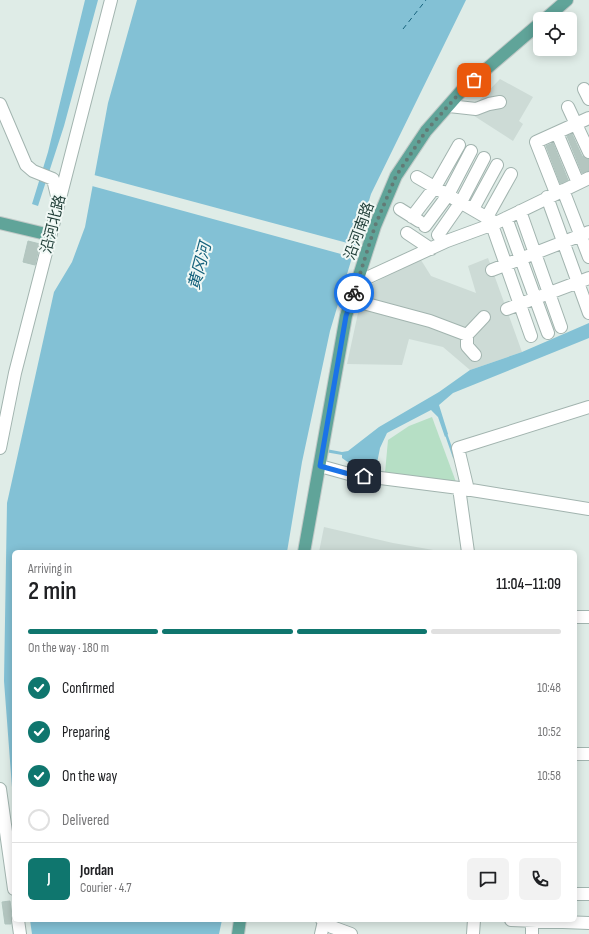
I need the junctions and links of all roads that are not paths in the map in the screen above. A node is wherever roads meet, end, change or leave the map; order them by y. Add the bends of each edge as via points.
1 (111, 0) edge
2 (567, 0) edge
3 (553, 12) edge
4 (533, 29) edge
5 (500, 102) dead end
6 (0, 104) edge
7 (449, 106) junction
8 (568, 107) dead end
9 (589, 118) edge
10 (577, 124) junction
11 (557, 133) junction
12 (459, 144) dead end
13 (471, 151) dead end
14 (589, 152) edge
15 (484, 158) dead end
16 (497, 165) dead end
17 (511, 174) dead end
18 (417, 177) dead end
19 (584, 180) edge
20 (435, 187) junction
21 (555, 193) junction
22 (448, 195) junction
23 (58, 201) junction
24 (461, 202) junction
25 (400, 208) dead end
26 (473, 209) junction
27 (520, 211) junction
28 (412, 217) junction
29 (495, 221) junction
30 (1, 225) edge
31 (425, 226) junction
32 (407, 232) dead end
33 (585, 234) edge
34 (50, 235) junction
35 (443, 238) junction
36 (564, 242) junction
37 (431, 249) junction
38 (535, 253) junction
39 (589, 257) edge
40 (522, 259) junction
41 (506, 265) junction
42 (492, 270) dead end
43 (584, 280) edge
44 (358, 282) junction
45 (549, 293) junction
46 (537, 298) junction
47 (352, 300) junction
48 (520, 304) junction
49 (507, 309) dead end
50 (589, 313) edge
51 (484, 318) dead end
52 (561, 327) dead end
53 (548, 333) dead end
54 (467, 335) junction
55 (531, 336) dead end
56 (475, 355) dead end
57 (6, 388) edge
58 (589, 407) edge
59 (3, 412) edge
60 (1, 434) edge
61 (0, 448) edge
62 (320, 466) junction
63 (463, 489) junction
64 (589, 509) edge
65 (304, 550) edge
66 (468, 550) edge
67 (577, 617) edge
68 (589, 618) edge
69 (577, 754) edge
70 (589, 754) edge
71 (0, 789) edge
72 (5, 853) edge
73 (12, 881) edge
74 (577, 894) edge
75 (589, 894) edge
76 (18, 922) edge
77 (240, 922) edge
78 (323, 922) edge
79 (325, 922) edge
80 (474, 922) edge
81 (532, 922) edge
82 (546, 922) edge
83 (589, 923) edge
84 (568, 925) edge
85 (20, 934) edge
86 (238, 934) edge
87 (321, 934) edge
88 (351, 934) edge
89 (473, 934) edge
90 (532, 934) edge

1 - 23 street, 沿河北路
2 - 3 main road
4 - 7 main road, 沿河南路 via 463,89
5 - 7 street via 476,109
6 - 23 street via 26,165 33,171 53,179
7 - 44 main road, 沿河南路 via 426,131 396,176 375,226
8 - 10 street
9 - 10 street
10 - 11 street
10 - 14 street
11 - 19 street
11 - 21 street via 536,142
12 - 20 street
13 - 22 street
15 - 24 street
16 - 26 street
17 - 29 street
18 - 20 street
19 - 21 street
20 - 22 street
20 - 28 street
21 - 27 street
21 - 33 street
21 - 36 street
22 - 24 street
22 - 31 street
23 - 34 street, 沿河北路
24 - 26 street
24 - 35 street
25 - 28 street
26 - 29 street
27 - 29 street
27 - 38 street
28 - 31 street
29 - 35 street
29 - 40 street
29 - 41 street
30 - 34 main road
31 - 35 street
32 - 37 street
33 - 36 street
33 - 39 street
34 - 57 street, 沿河北路
35 - 37 street
36 - 38 street
36 - 43 street
37 - 44 street
38 - 40 street
38 - 45 street
40 - 41 street
40 - 46 street
41 - 42 street
41 - 48 street
43 - 45 street
43 - 50 street
44 - 47 main road, 沿河南路
45 - 46 street
45 - 52 street
46 - 48 street
46 - 53 street
47 - 54 street via 430,321
47 - 62 main road, 沿河南路 via 346,316
48 - 49 street
48 - 55 street
51 - 54 street
54 - 56 street via 467,346
57 - 59 street, 沿河北路
58 - 63 street via 458,448
59 - 60 street, 沿河北路
60 - 61 street, 沿河北路
62 - 63 street via 349,474
62 - 65 main road, 沿河南路
63 - 64 street
63 - 66 street
67 - 68 street
69 - 70 street
71 - 72 street
72 - 73 street
74 - 75 street
76 - 85 street
77 - 86 main road
78 - 87 street
79 - 88 street
80 - 89 street
81 - 90 street
82 - 84 street
83 - 84 street

